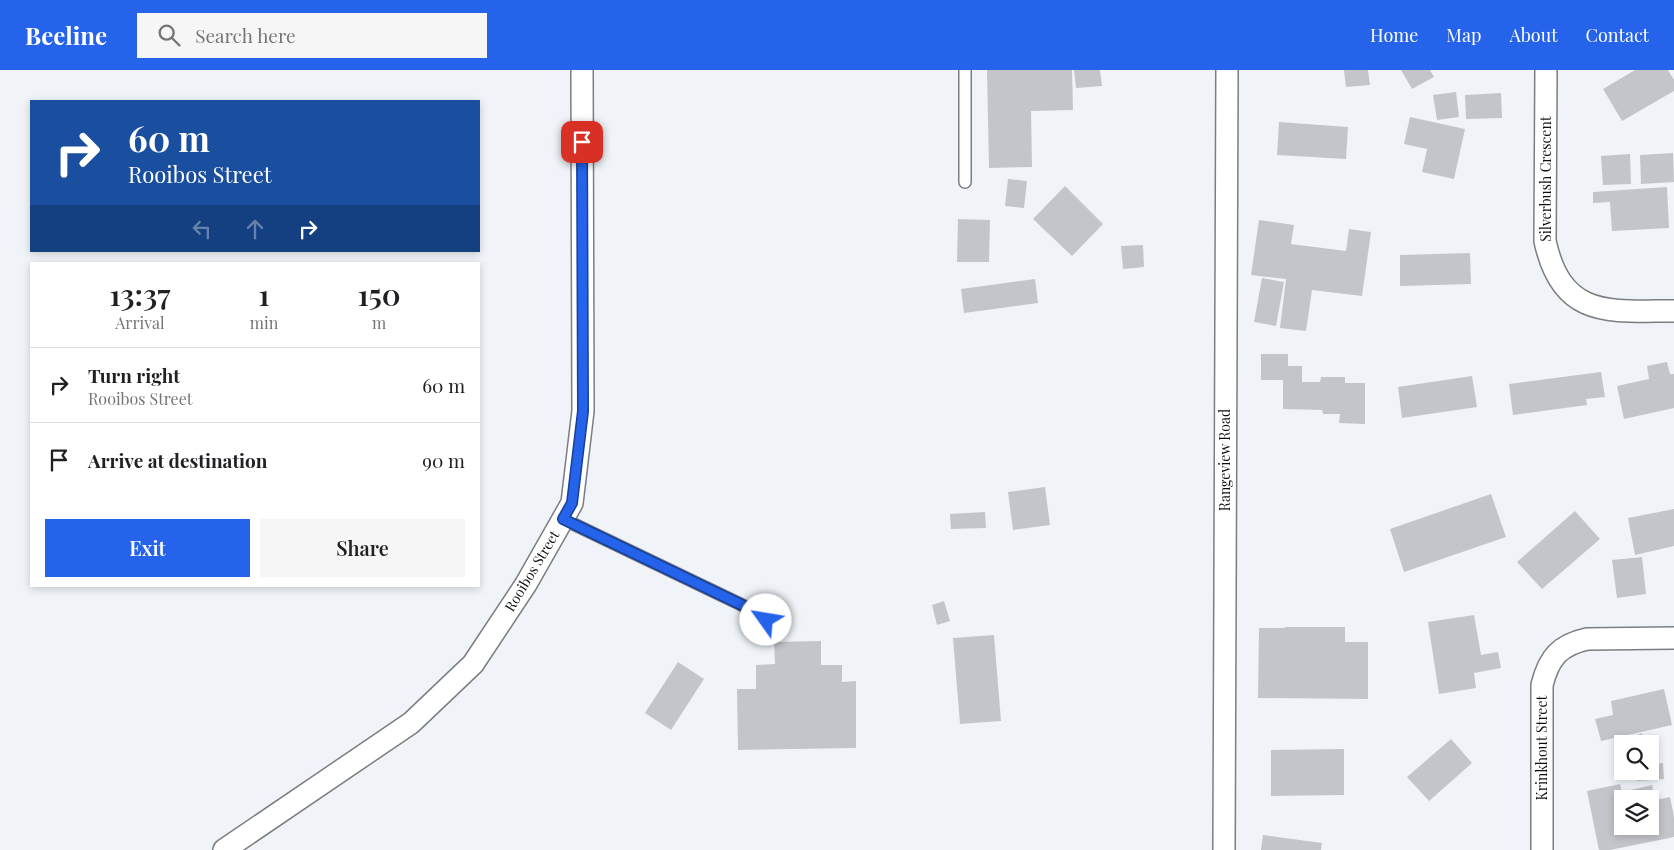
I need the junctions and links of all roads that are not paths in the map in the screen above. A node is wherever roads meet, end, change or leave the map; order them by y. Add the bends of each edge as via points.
1 (582, 70) edge
2 (965, 70) edge
3 (1227, 70) edge
4 (1546, 70) edge
5 (964, 182) dead end
6 (1674, 311) edge
7 (563, 519) junction
8 (766, 620) dead end
9 (1674, 638) edge
10 (224, 850) edge
11 (1224, 850) edge
12 (1542, 850) edge

1 - 7 street, Rooibos Street via 583,411 572,503
2 - 5 lane
3 - 11 street, Rangeview Road
4 - 6 street, Silverbush Crescent via 1545,241 1549,261 1558,279 1570,293 1600,309
7 - 8 lane via 742,605
7 - 10 street, Rooibos Street via 526,584 473,664 412,723
9 - 12 street, Krinkhout Street via 1587,639 1560,650 1548,665 1542,685

